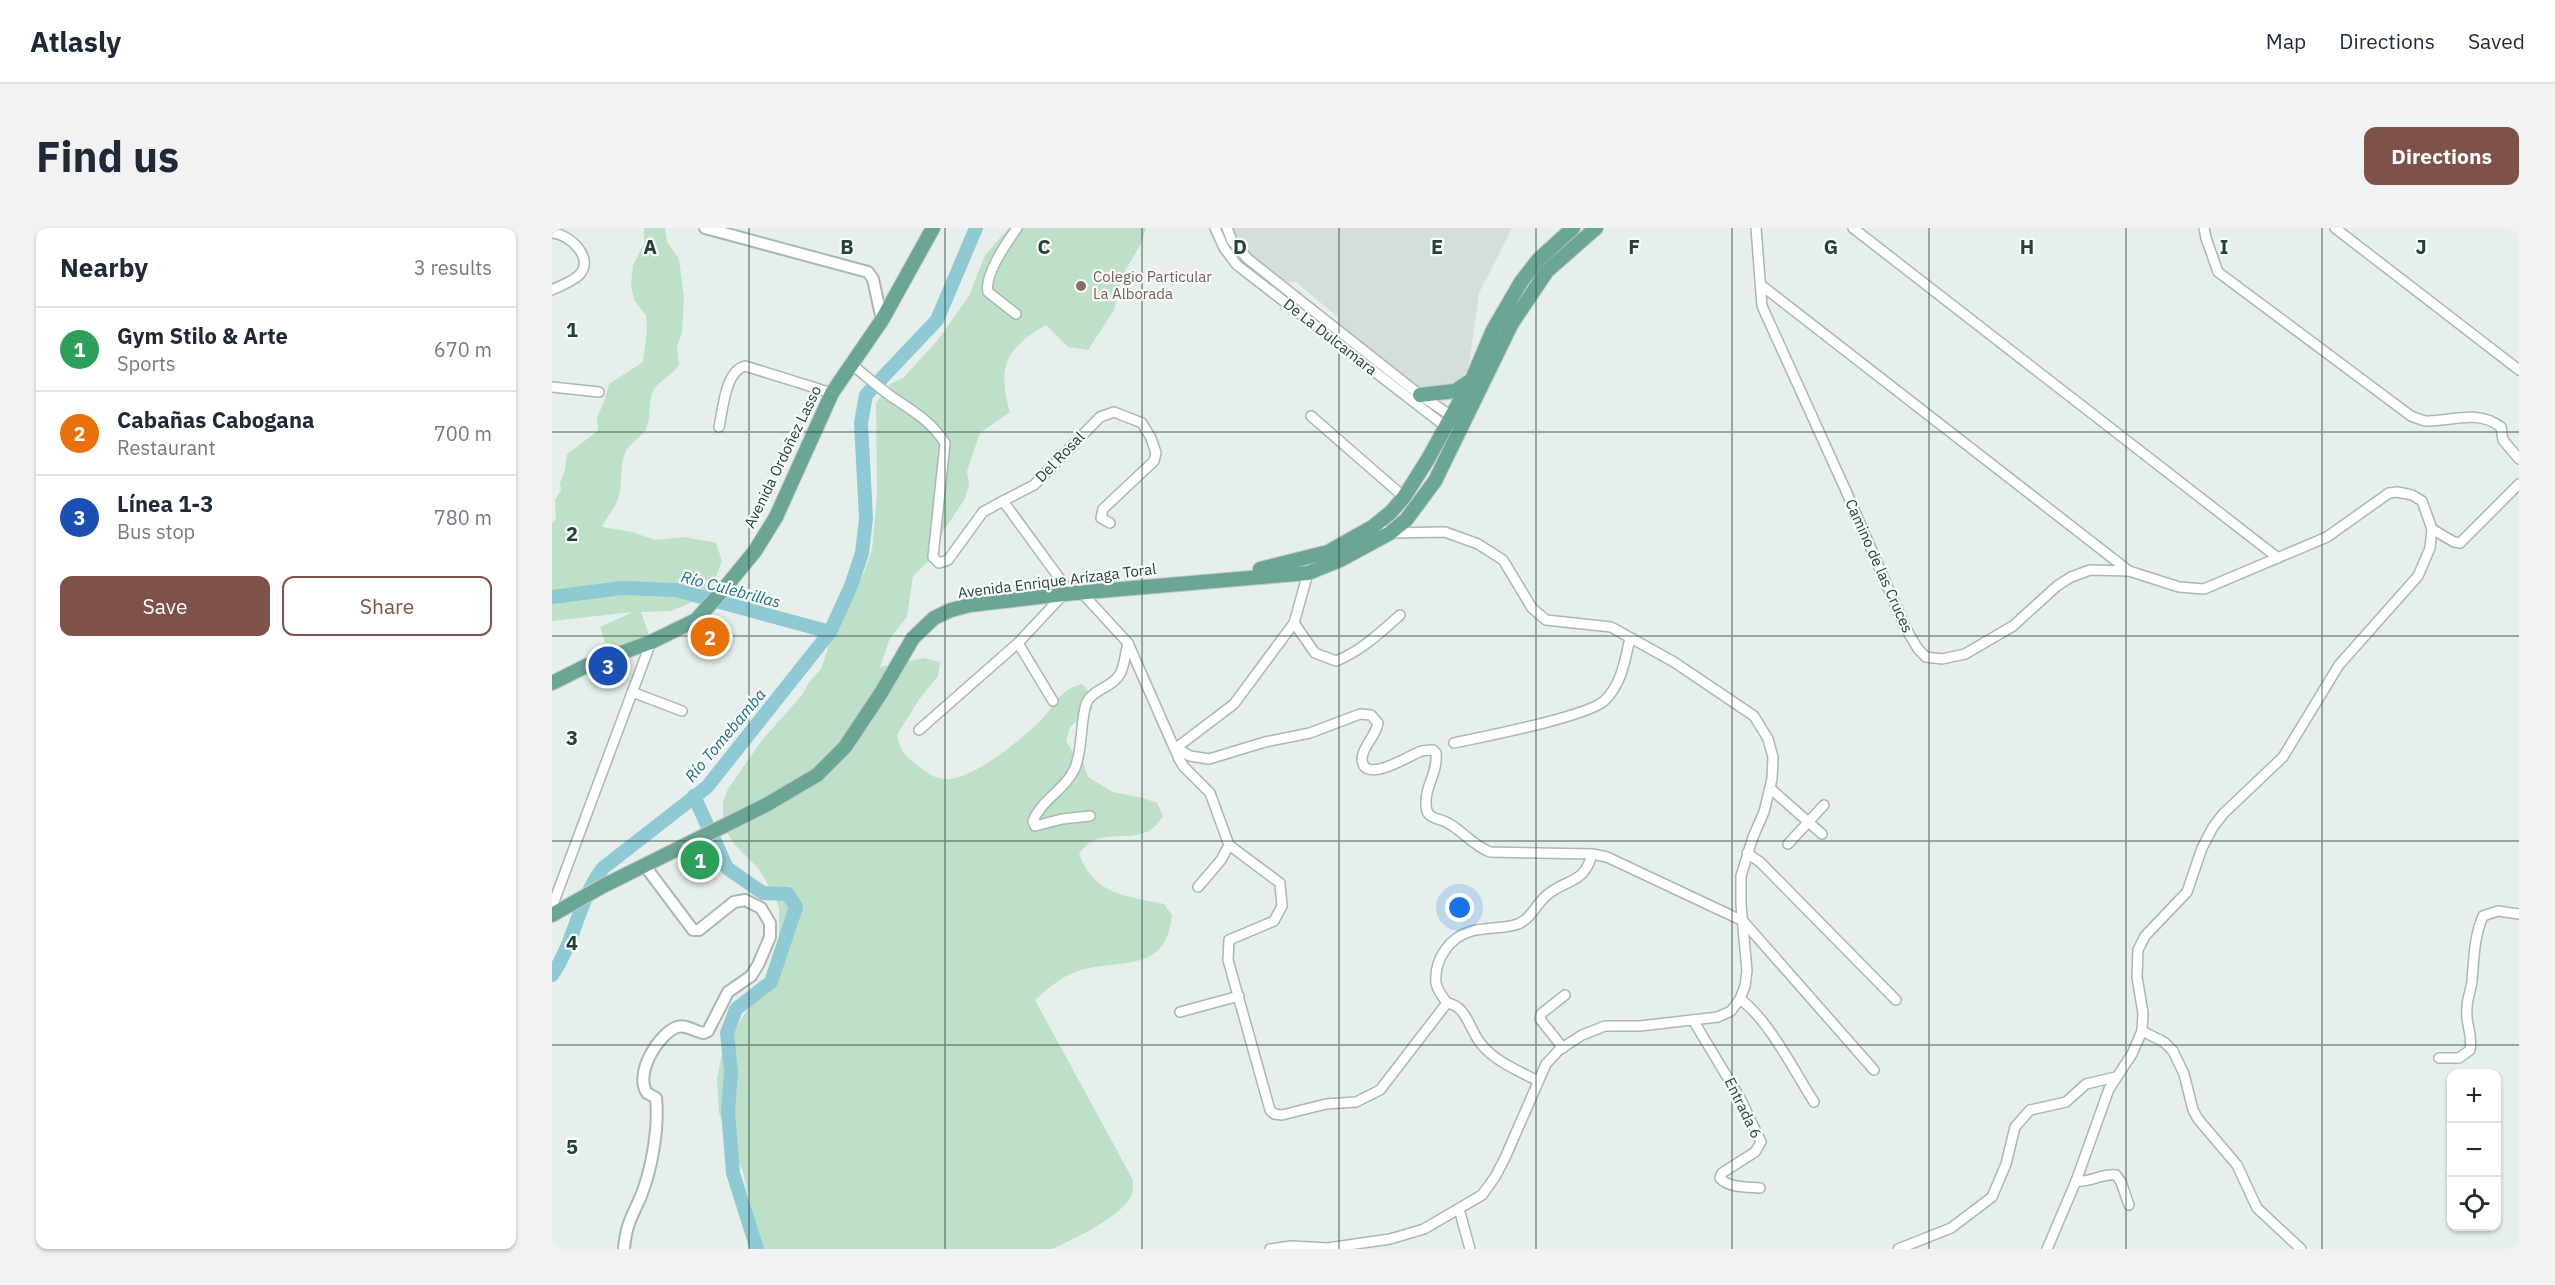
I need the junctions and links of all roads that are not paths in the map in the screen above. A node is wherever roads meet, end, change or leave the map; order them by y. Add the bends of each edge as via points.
1 (705, 228) edge
2 (933, 228) edge
3 (1017, 228) edge
4 (1215, 228) edge
5 (1227, 228) edge
6 (1573, 228) edge
7 (1596, 228) edge
8 (1756, 228) edge
9 (1853, 228) edge
10 (2204, 228) edge
11 (2335, 228) edge
12 (552, 233) edge
13 (1761, 285) junction
14 (552, 290) edge
15 (1016, 314) dead end
16 (882, 320) junction
17 (851, 364) junction
18 (2519, 370) edge
19 (1473, 377) junction
20 (552, 387) edge
21 (599, 392) dead end
22 (832, 393) junction
23 (1420, 395) junction
24 (1311, 416) dead end
25 (1454, 426) junction
26 (719, 427) dead end
27 (2519, 459) edge
28 (2519, 484) edge
29 (1404, 497) junction
30 (1003, 501) junction
31 (1110, 523) dead end
32 (1374, 526) junction
33 (2432, 529) junction
34 (1390, 533) junction
35 (2278, 558) junction
36 (2129, 571) junction
37 (1308, 573) junction
38 (1215, 580) junction
39 (1072, 594) junction
40 (1400, 615) dead end
41 (1294, 623) junction
42 (1630, 638) junction
43 (651, 642) junction
44 (1018, 643) junction
45 (1128, 643) junction
46 (552, 683) edge
47 (632, 692) junction
48 (1053, 701) dead end
49 (682, 711) dead end
50 (920, 730) dead end
51 (1454, 743) dead end
52 (1176, 748) junction
53 (1771, 789) junction
54 (1824, 805) dead end
55 (1090, 816) dead end
56 (1808, 821) junction
57 (1822, 834) dead end
58 (1788, 844) dead end
59 (1229, 845) junction
60 (1747, 853) junction
61 (1592, 854) junction
62 (645, 866) junction
63 (1197, 887) dead end
64 (555, 911) edge
65 (2519, 914) edge
66 (1743, 921) junction
67 (1565, 995) dead end
68 (1239, 996) junction
69 (1740, 999) junction
70 (1896, 1000) dead end
71 (1447, 1003) junction
72 (1180, 1012) dead end
73 (1693, 1020) junction
74 (2142, 1031) junction
75 (1563, 1048) junction
76 (2439, 1058) dead end
77 (1874, 1070) dead end
78 (2116, 1077) junction
79 (1539, 1081) junction
80 (1814, 1102) dead end
81 (2076, 1181) junction
82 (1760, 1188) dead end
83 (2129, 1205) dead end
84 (1459, 1209) junction
85 (624, 1249) edge
86 (1270, 1249) edge
87 (1470, 1249) edge
88 (1899, 1249) edge
89 (2047, 1249) edge
90 (2301, 1249) edge

1 - 16 street via 868,272
2 - 16 main road, Avenida Ordoñez Lasso
3 - 15 street via 987,285 988,292
4 - 25 street, De La Dulcamara via 1237,265
5 - 23 street, De La Dulcamara via 1232,241 1248,259
6 - 19 main road, Avenida Enrique Arízaga Toral via 1538,260 1521,282 1493,330
7 - 25 main road, Avenida Enrique Arízaga Toral via 1547,271 1512,323
8 - 13 street, Camino de las Cruces
9 - 35 street
10 - 27 street via 2218,272 2411,416 2427,422 2473,417 2492,420
11 - 18 street
12 - 14 street via 569,237 577,245 583,268 578,276
13 - 36 street
13 - 36 street, Camino de las Cruces via 1762,306 1905,627 1922,654 1942,659 1965,654 2013,626 2071,577 2090,570
16 - 17 main road, Avenida Ordoñez Lasso
17 - 22 main road, Avenida Ordoñez Lasso
17 - 30 street, Del Rosal via 922,416 945,443 933,557 939,563 948,560 983,512
19 - 23 main road via 1455,391
19 - 25 main road, Avenida Enrique Arízaga Toral
20 - 21 street
22 - 26 street via 745,366 731,379
22 - 43 main road, Avenida Ordoñez Lasso via 776,517 755,551 696,620
23 - 25 street, De La Dulcamara
24 - 29 street
25 - 29 main road, Avenida Enrique Arízaga Toral
25 - 34 main road, Avenida Enrique Arízaga Toral via 1435,481 1406,520
28 - 33 street via 2460,543
29 - 32 main road, Avenida Enrique Arízaga Toral
30 - 31 street, Del Rosal via 1034,485 1100,417 1114,412 1142,423 1156,453 1154,461 1103,509 1101,518
30 - 39 street
32 - 34 street
32 - 38 main road, Avenida Enrique Arízaga Toral via 1328,552
33 - 35 street, Camino de las Cruces via 2418,497 2389,493 2334,533
33 - 74 street via 2430,549 2418,576 2339,665 2283,758 2223,814 2202,848 2187,892 2145,936 2138,950 2137,977
34 - 37 main road, Avenida Enrique Arízaga Toral
34 - 42 street via 1445,532 1478,544 1503,560 1532,608 1546,620 1611,627
35 - 36 street, Camino de las Cruces via 2204,589 2179,587
37 - 38 main road, Avenida Enrique Arízaga Toral
37 - 41 street
38 - 39 main road, Avenida Enrique Arízaga Toral
39 - 44 street
39 - 45 street
39 - 62 main road, Avenida Enrique Arízaga Toral via 970,605 934,618 913,638 845,747 817,775
40 - 41 street via 1353,654 1336,661 1315,653
41 - 52 street via 1234,704
42 - 51 street via 1623,670 1611,692 1596,707
42 - 53 street via 1674,662 1754,716 1768,738 1773,758
43 - 46 main road, Avenida Ordoñez Lasso
43 - 47 street
44 - 48 street
44 - 50 street
45 - 52 street
45 - 55 street via 1120,674 1087,703 1075,767 1033,821 1040,827 1062,819
47 - 49 street
47 - 64 street
52 - 59 street via 1184,767 1210,793
52 - 61 street via 1190,756 1209,759 1310,733 1360,714 1371,715 1377,729 1362,754 1363,763 1376,770 1433,750 1436,772 1425,800 1426,810 1465,835 1475,847 1497,853
53 - 56 street
53 - 60 street
54 - 56 street
56 - 57 street
56 - 58 street
59 - 63 street
59 - 68 street via 1280,883 1282,906 1274,921 1229,940 1228,960
60 - 66 street via 1741,876
60 - 70 street
61 - 66 street via 1607,857
61 - 71 street via 1589,868 1578,880 1547,895 1520,923 1469,932 1452,941 1440,957 1437,970 1436,985
62 - 64 main road, Avenida Enrique Arízaga Toral
62 - 85 street via 693,930 699,930 734,902 745,900 765,913 770,937 751,976 728,992 708,1031 704,1034 691,1028 676,1028 661,1038 649,1056 644,1082 647,1093 656,1098 656,1131 643,1190 628,1221
65 - 76 street via 2498,911 2484,916 2475,945 2466,1008 2472,1037 2470,1050 2459,1058
66 - 69 street via 1747,971
66 - 77 street
67 - 75 street via 1540,1019
68 - 71 street via 1270,1110 1282,1115 1326,1104 1356,1102 1380,1090
68 - 72 street
69 - 73 street via 1731,1011 1718,1017
69 - 80 street via 1762,1020
71 - 79 street via 1461,1009 1490,1053
73 - 75 street via 1605,1026
73 - 82 street, Entrada 6 via 1742,1100 1761,1142 1755,1152 1720,1178 1730,1185
74 - 78 street
74 - 90 street via 2173,1051 2198,1119 2237,1165 2257,1208
75 - 79 street via 1546,1064
78 - 81 street
78 - 88 street via 2086,1084 2066,1102 2030,1110 2015,1127 1992,1197 1951,1227
79 - 84 street via 1495,1177 1482,1195
81 - 83 street via 2116,1175
81 - 89 street
84 - 86 street via 1424,1229 1390,1239 1328,1248
84 - 87 street

